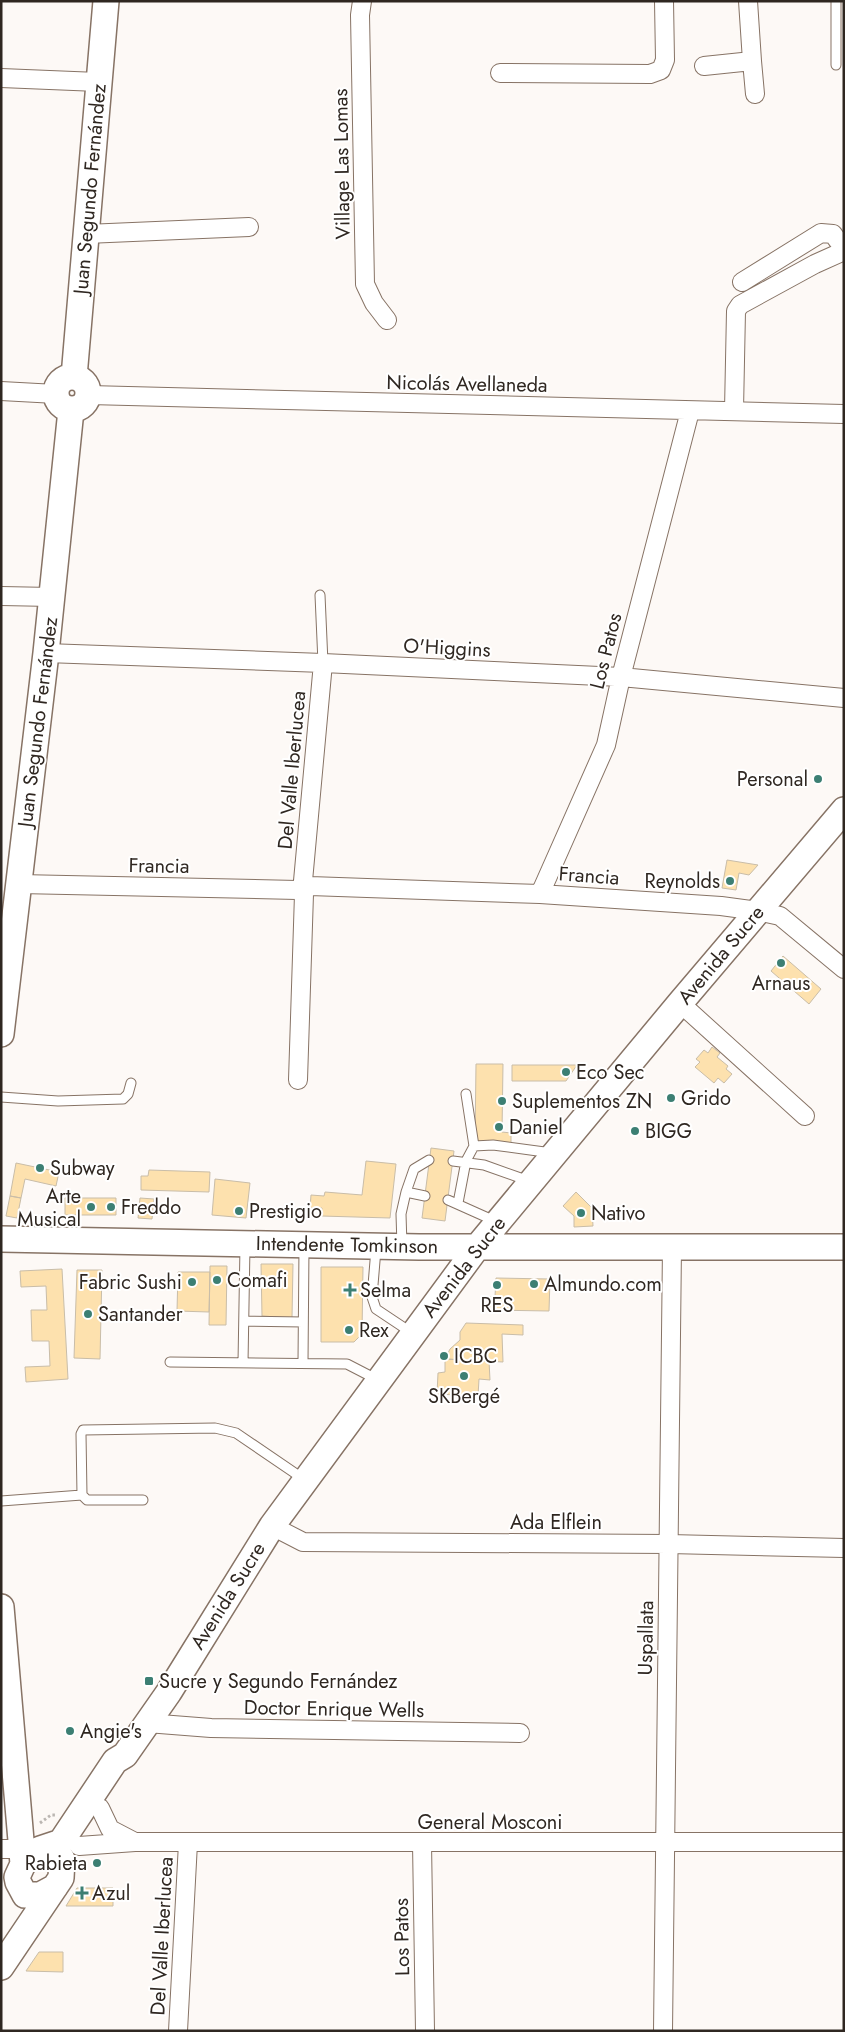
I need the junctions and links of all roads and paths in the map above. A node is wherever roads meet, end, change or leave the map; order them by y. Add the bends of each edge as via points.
1 (106, 1) edge
2 (362, 1) edge
3 (664, 1) edge
4 (748, 1) edge
5 (836, 1) edge
6 (752, 61) junction
7 (836, 65) dead end
8 (704, 66) dead end
9 (500, 73) dead end
10 (1, 78) edge
11 (98, 82) junction
12 (754, 94) dead end
13 (249, 227) dead end
14 (86, 234) junction
15 (844, 250) edge
16 (742, 282) dead end
17 (387, 320) dead end
18 (1, 392) edge
19 (72, 394) junction
20 (734, 410) junction
21 (690, 411) junction
22 (844, 414) edge
23 (320, 595) dead end
24 (1, 596) edge
25 (52, 596) junction
26 (46, 653) junction
27 (323, 663) junction
28 (621, 677) junction
29 (844, 698) edge
30 (844, 810) edge
31 (19, 884) junction
32 (304, 888) junction
33 (540, 894) junction
34 (8, 909) edge
35 (758, 911) junction
36 (844, 970) edge
37 (680, 1003) junction
38 (1, 1034) edge
39 (298, 1080) dead end
40 (131, 1083) dead end
41 (466, 1094) dead end
42 (1, 1096) edge
43 (805, 1116) dead end
44 (474, 1146) junction
45 (555, 1154) junction
46 (429, 1160) dead end
47 (452, 1161) dead end
48 (466, 1161) junction
49 (531, 1182) junction
50 (406, 1192) junction
51 (425, 1196) dead end
52 (448, 1200) dead end
53 (458, 1203) junction
54 (498, 1222) junction
55 (1, 1239) edge
56 (245, 1243) junction
57 (304, 1245) junction
58 (376, 1246) junction
59 (402, 1246) junction
60 (478, 1246) junction
61 (672, 1247) junction
62 (844, 1247) edge
63 (244, 1321) junction
64 (303, 1322) junction
65 (413, 1333) junction
66 (170, 1362) dead end
67 (243, 1363) junction
68 (303, 1363) junction
69 (378, 1380) junction
70 (306, 1480) junction
71 (82, 1495) junction
72 (143, 1500) dead end
73 (1, 1501) edge
74 (272, 1526) junction
75 (669, 1544) junction
76 (844, 1548) edge
77 (1, 1607) edge
78 (147, 1723) junction
79 (520, 1733) dead end
80 (125, 1755) junction
81 (100, 1808) junction
82 (136, 1842) junction
83 (844, 1842) edge
84 (188, 1843) junction
85 (422, 1843) junction
86 (664, 1843) junction
87 (79, 1846) junction
88 (29, 1856) edge
89 (58, 1883) junction
90 (6, 1960) edge
91 (178, 2031) edge
92 (425, 2031) edge
93 (663, 2031) edge

1 - 11 main road, Juan Segundo Fernández
2 - 17 street, Village Las Lomas via 365,284
3 - 9 street via 665,60 661,70 650,74
4 - 6 street
5 - 7 lane
6 - 8 street
6 - 12 street
10 - 11 street
11 - 14 main road, Juan Segundo Fernández
13 - 14 street
14 - 19 main road, Juan Segundo Fernández
15 - 16 street via 833,234 821,233
15 - 20 street via 740,305 736,311
18 - 19 street, Nicolás Avellaneda
19 - 21 street, Nicolás Avellaneda
19 - 25 main road, Juan Segundo Fernández
20 - 21 street, Nicolás Avellaneda
20 - 22 street, Nicolás Avellaneda
21 - 28 street, Los Patos
23 - 27 lane
24 - 25 street
25 - 26 main road, Juan Segundo Fernández
26 - 27 street, O'Higgins
26 - 31 main road, Juan Segundo Fernández
27 - 28 street, O'Higgins
27 - 32 street, Del Valle Iberlucea
28 - 29 street, O'Higgins
28 - 33 street, Los Patos via 606,745
30 - 35 main road, Avenida Sucre
31 - 32 street, Francia
31 - 34 main road, Juan Segundo Fernández
32 - 33 street, Francia
32 - 39 street, Del Valle Iberlucea
33 - 35 street, Francia
34 - 38 main road, Juan Segundo Fernández
35 - 36 street, Francia via 780,916
35 - 37 main road, Avenida Sucre
37 - 43 street
37 - 45 main road, Avenida Sucre
40 - 42 lane via 123,1099 58,1101
41 - 44 lane
44 - 45 lane
44 - 48 lane
45 - 49 main road, Avenida Sucre
46 - 50 lane via 414,1169
47 - 48 lane
48 - 49 lane
48 - 53 lane
49 - 54 main road, Avenida Sucre
50 - 51 lane
50 - 59 lane via 401,1214
52 - 53 lane
53 - 54 lane
54 - 60 main road, Avenida Sucre
55 - 56 main road, Intendente Tomkinson
56 - 57 main road, Intendente Tomkinson
56 - 63 lane
57 - 58 main road, Intendente Tomkinson
57 - 64 lane
58 - 59 main road, Intendente Tomkinson
58 - 65 lane via 372,1297 376,1309
59 - 60 main road, Intendente Tomkinson
60 - 61 main road, Intendente Tomkinson
60 - 65 main road, Avenida Sucre
61 - 62 main road, Intendente Tomkinson
61 - 75 street, Uspallata
63 - 64 lane
63 - 67 lane
64 - 68 lane
65 - 69 main road, Avenida Sucre
66 - 67 lane
67 - 68 lane
68 - 69 lane via 347,1364
69 - 70 main road, Avenida Sucre
70 - 71 lane via 229,1431 215,1428 83,1430
70 - 74 main road, Avenida Sucre
71 - 72 lane via 87,1500
71 - 73 lane
74 - 75 street, Ada Elflein via 303,1542
74 - 78 main road, Avenida Sucre
75 - 76 street, Ada Elflein
75 - 86 street, Uspallata
77 - 88 main road via 20,1809 32,1838
78 - 79 street, Doctor Enrique Wells via 212,1728
78 - 80 main road, Avenida Sucre
80 - 81 main road, Avenida Sucre via 125,1767
80 - 88 main road, Avenida Sucre via 115,1762 61,1842
81 - 82 street, General Mosconi via 110,1829
81 - 87 main road, Avenida Sucre
82 - 84 street, General Mosconi
82 - 87 street, General Mosconi
83 - 86 street, General Mosconi
84 - 85 street, General Mosconi
84 - 91 street, Del Valle Iberlucea
85 - 86 street, General Mosconi
85 - 92 street, Los Patos
86 - 93 street, Uspallata
87 - 89 main road, Avenida Sucre
88 - 89 main road via 62,1859
88 - 89 main road via 25,1895 34,1896
88 - 90 main road, Avenida Sucre
89 - 90 main road, Avenida Sucre

